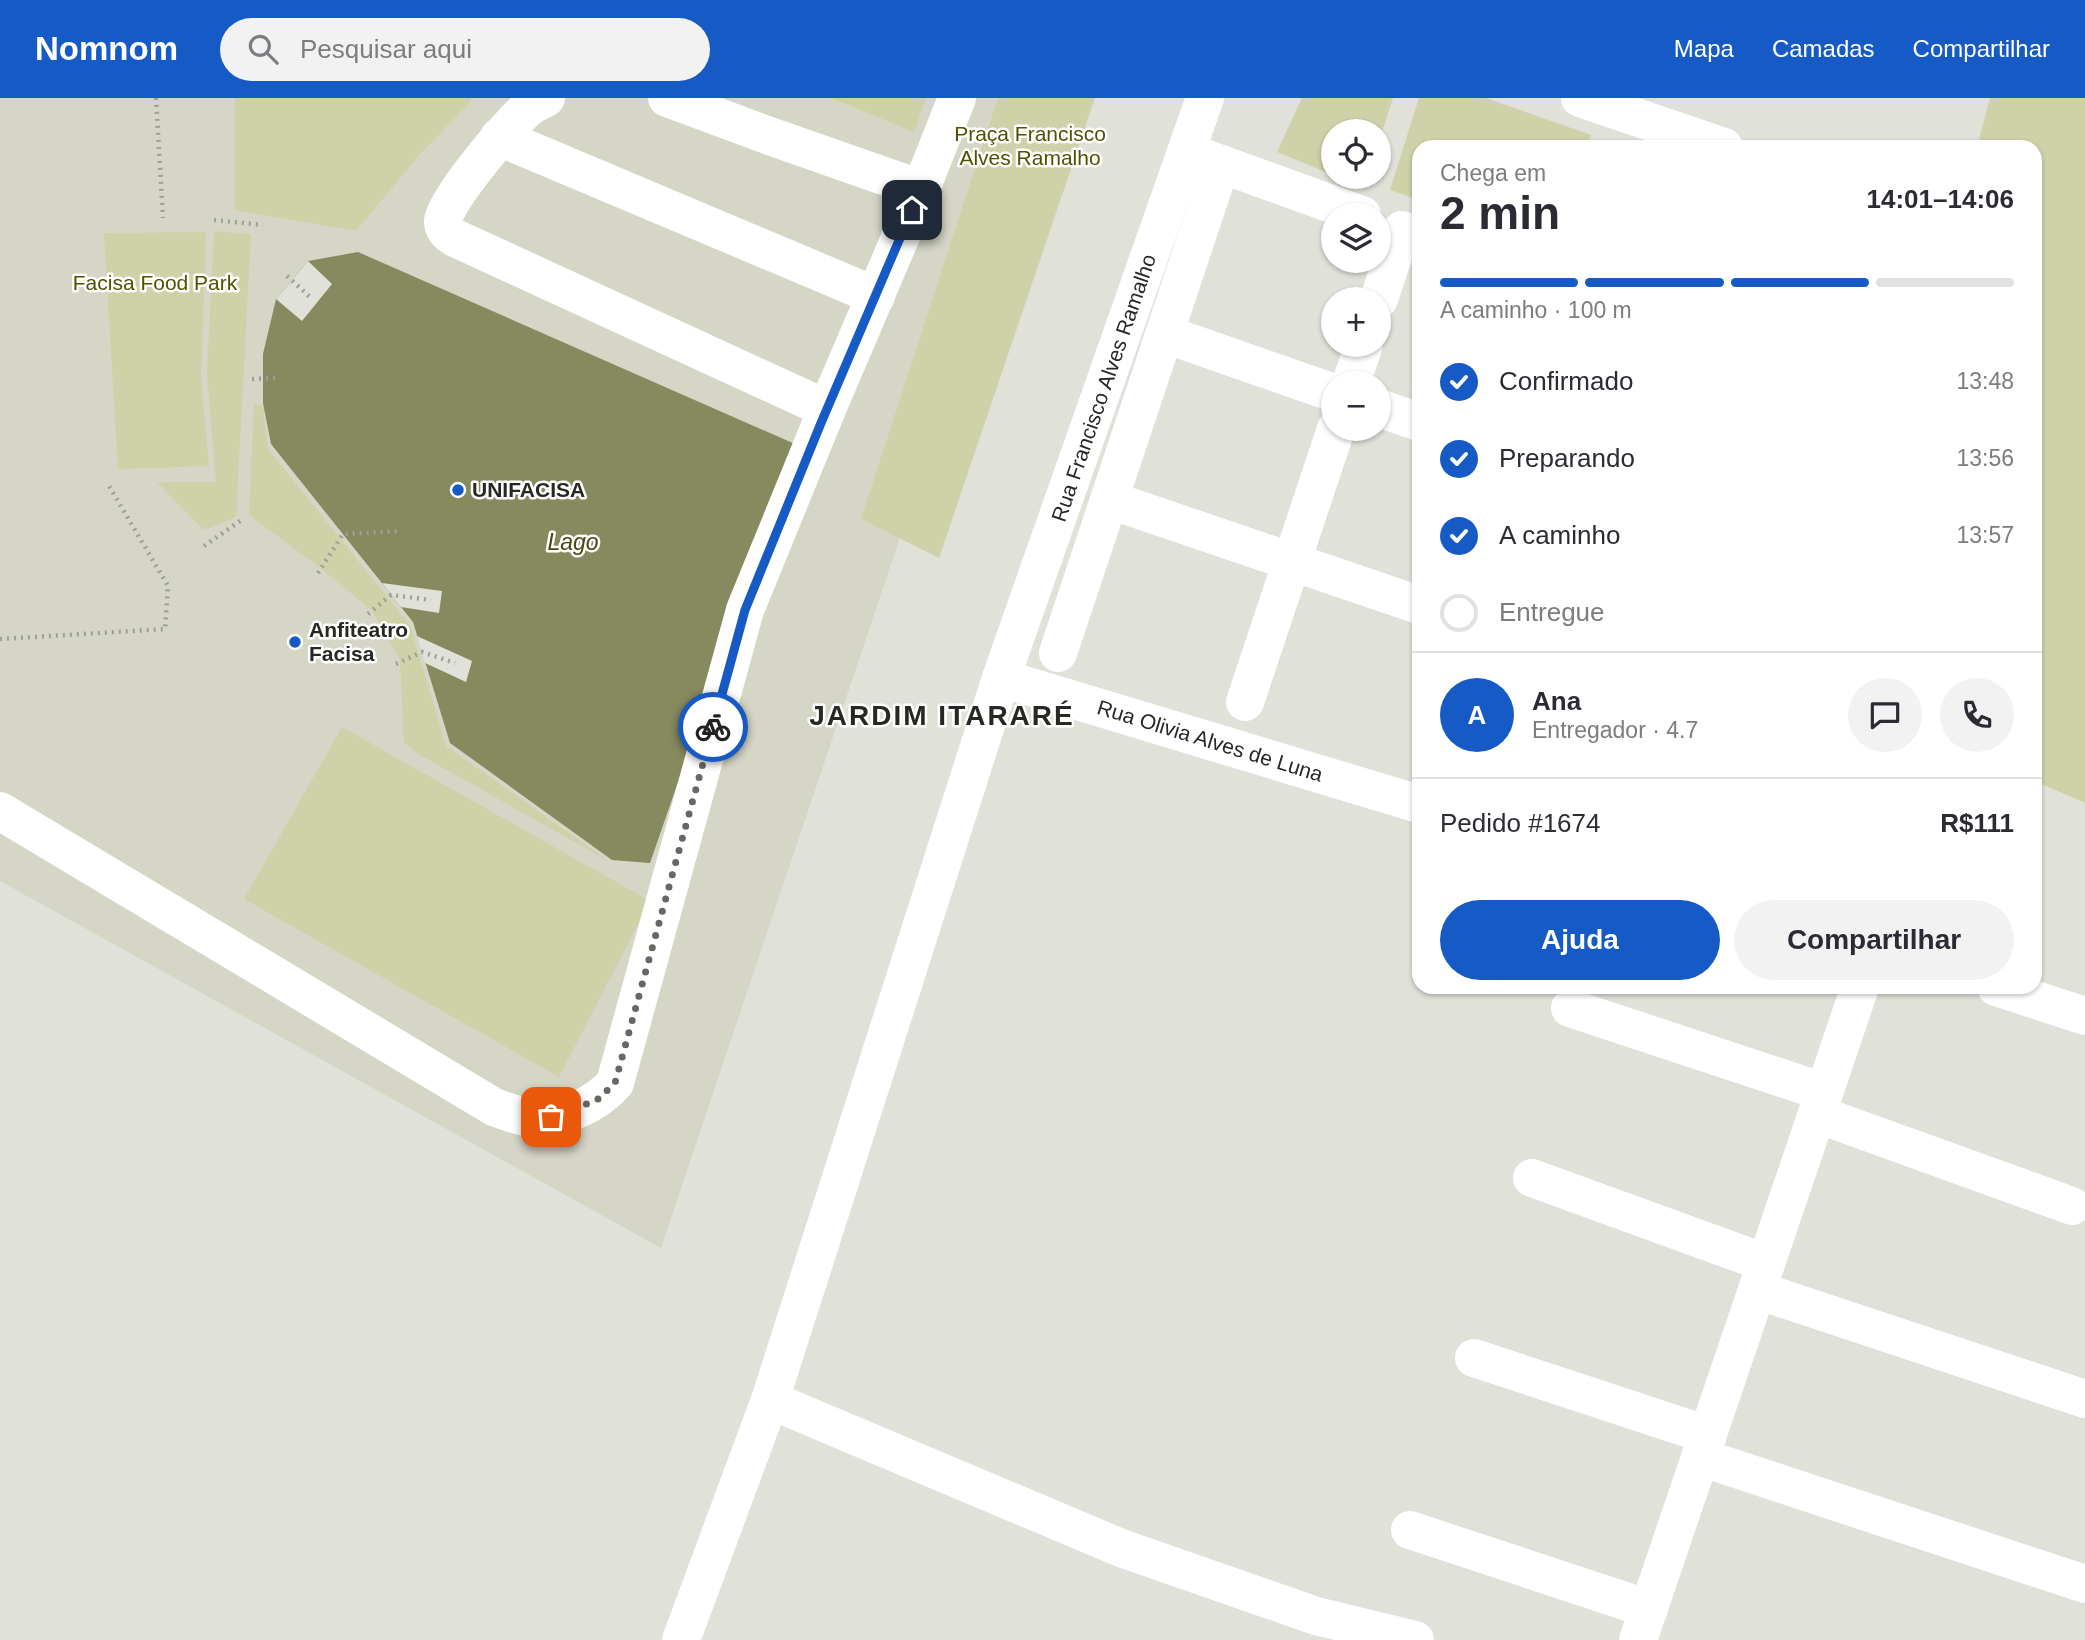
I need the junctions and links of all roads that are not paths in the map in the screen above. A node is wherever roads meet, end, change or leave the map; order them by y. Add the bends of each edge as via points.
1 (546, 98) edge
2 (667, 98) edge
3 (957, 98) edge
4 (1205, 98) edge
5 (1580, 98) edge
6 (1639, 121) edge
7 (499, 137) junction
8 (1701, 140) edge
9 (1204, 158) junction
10 (921, 189) junction
11 (1329, 203) edge
12 (1400, 229) edge
13 (1383, 287) edge
14 (876, 296) junction
15 (1165, 334) junction
16 (1321, 388) edge
17 (827, 409) junction
18 (1391, 412) edge
19 (1412, 420) edge
20 (1332, 441) edge
21 (1110, 500) junction
22 (1291, 562) junction
23 (1412, 604) edge
24 (1058, 653) dead end
25 (1002, 678) junction
26 (1245, 702) dead end
27 (1412, 802) edge
28 (0, 811) edge
29 (1858, 994) edge
30 (2017, 994) edge
31 (1570, 1008) dead end
32 (2085, 1016) edge
33 (1821, 1103) junction
34 (1532, 1178) dead end
35 (2072, 1206) dead end
36 (1762, 1277) junction
37 (1474, 1358) dead end
38 (2085, 1399) edge
39 (770, 1400) junction
40 (1704, 1446) junction
41 (1410, 1530) dead end
42 (2085, 1584) edge
43 (1643, 1625) edge
44 (681, 1640) edge
45 (1415, 1640) edge

1 - 7 street via 528,108
2 - 10 street
3 - 10 street
4 - 9 street, Rua Francisco Alves Ramalho
5 - 6 street
6 - 8 street
7 - 14 street
7 - 17 street via 447,208 443,223 447,233
9 - 11 street
9 - 15 street
9 - 25 street, Rua Francisco Alves Ramalho
10 - 14 street
12 - 13 street
14 - 17 street
15 - 16 street
15 - 21 street
17 - 28 street via 745,610 615,1083 597,1100 551,1117 521,1116 494,1107
18 - 19 street
20 - 22 street
21 - 22 street
21 - 24 street
22 - 23 street
22 - 26 street
25 - 27 street, Rua Olivia Alves de Luna
25 - 39 street, Rua Francisco Alves Ramalho
29 - 33 street
30 - 32 street
31 - 33 street
33 - 35 street
33 - 36 street
34 - 36 street
36 - 38 street
36 - 40 street
37 - 40 street
39 - 44 street, Rua Francisco Alves Ramalho
39 - 45 street via 1121,1548 1316,1616
40 - 42 street
40 - 43 street
41 - 43 street

